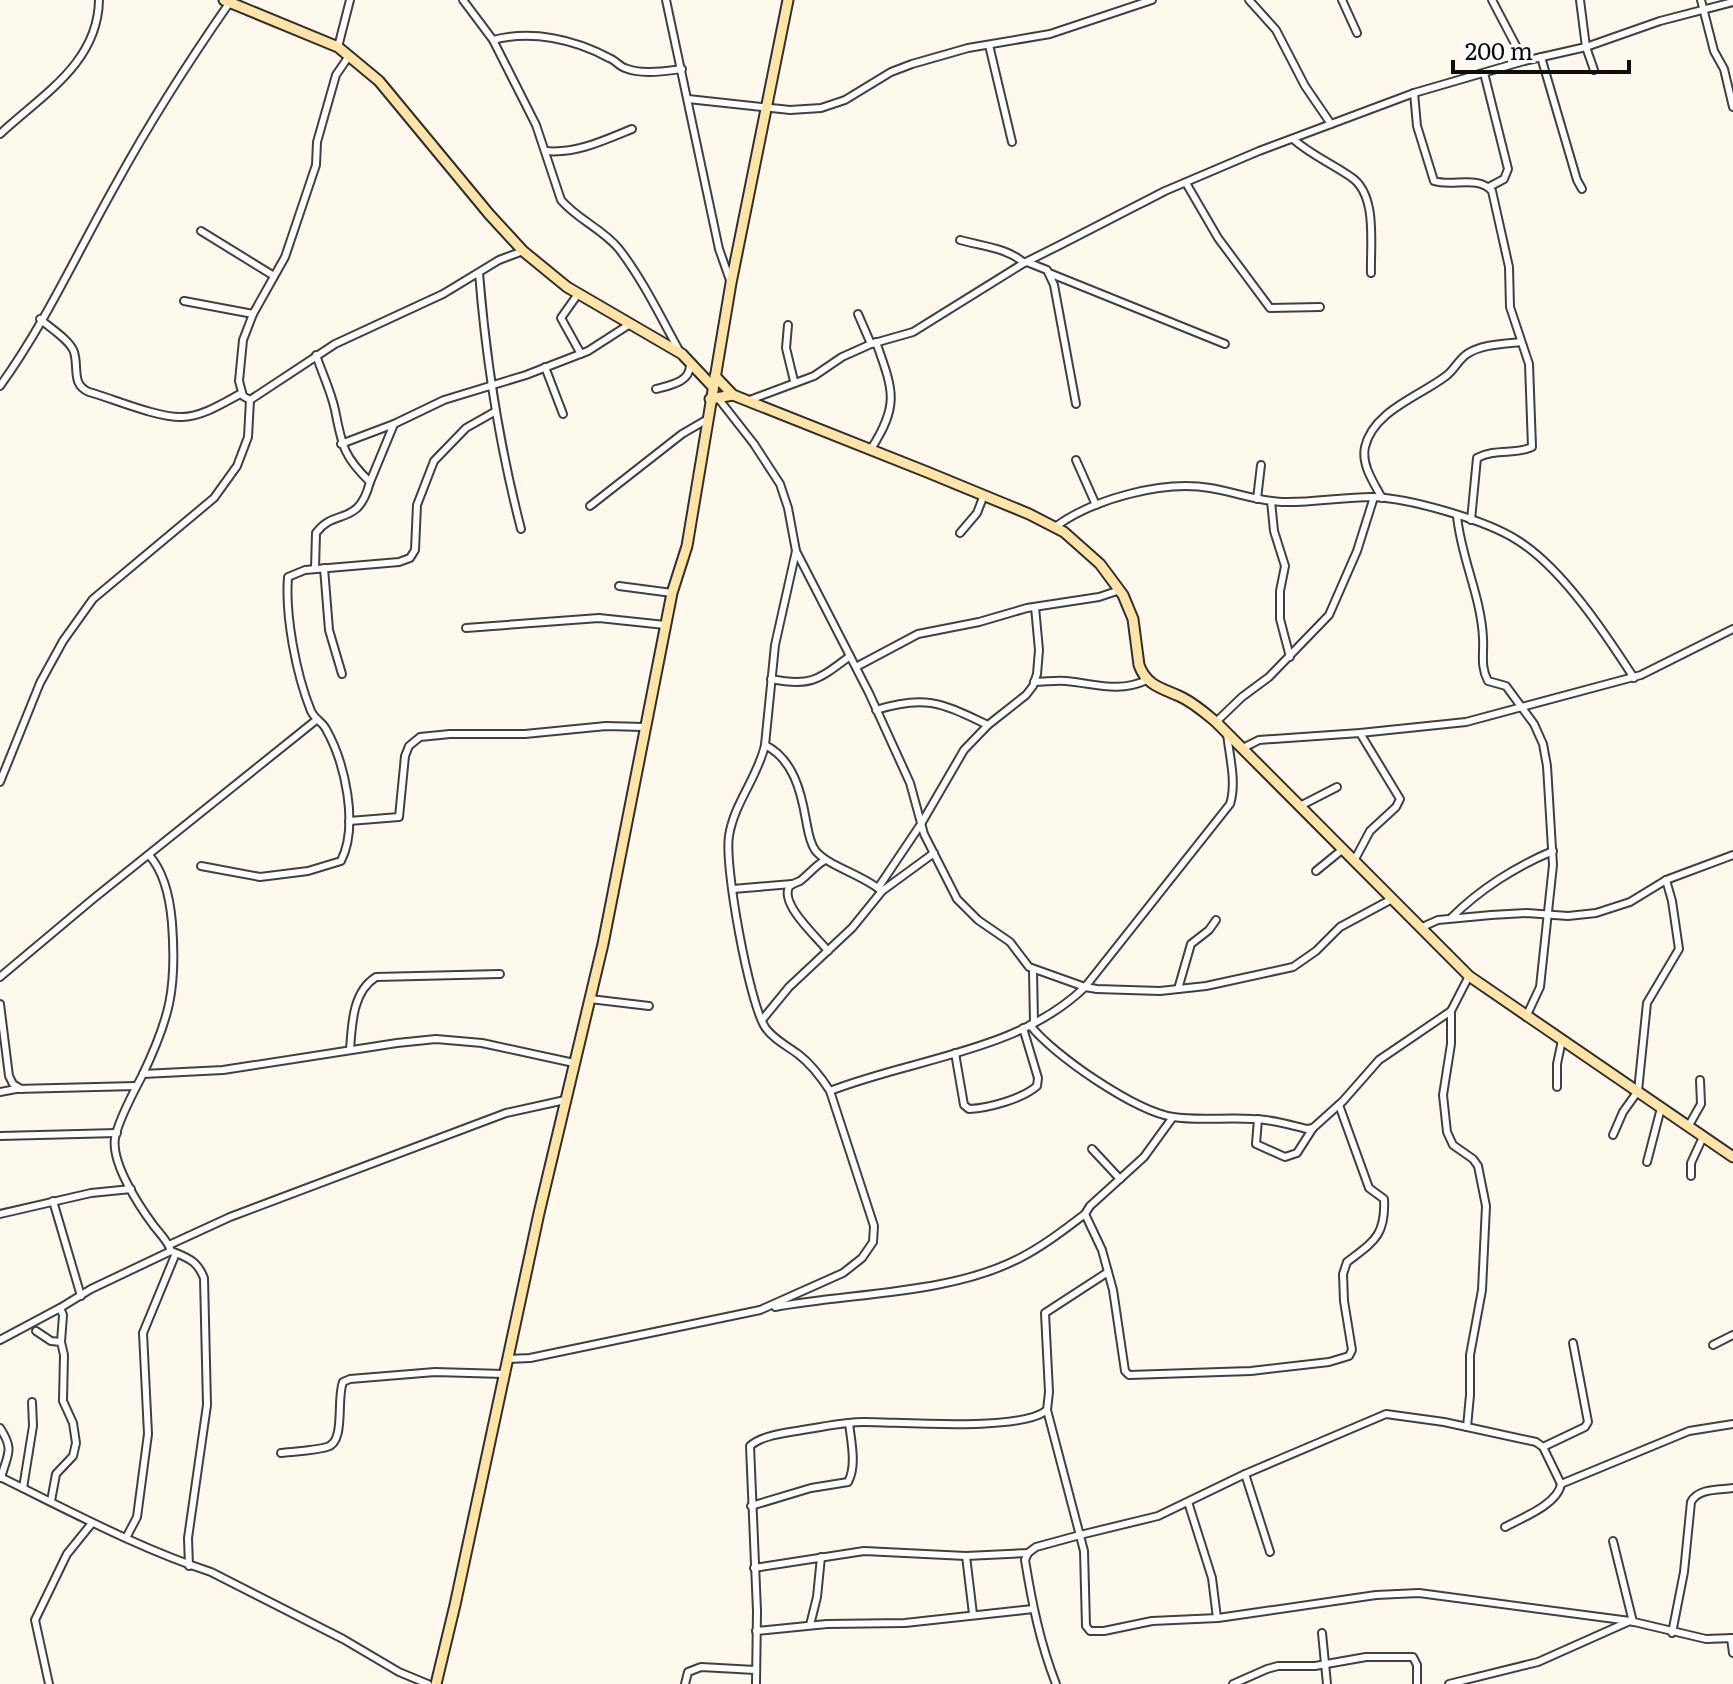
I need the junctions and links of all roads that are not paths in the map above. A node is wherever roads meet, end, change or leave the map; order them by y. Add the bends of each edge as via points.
1 (99, 0) edge
2 (350, 0) edge
3 (463, 0) edge
4 (666, 0) edge
5 (788, 0) edge
6 (1152, 0) edge
7 (1249, 0) edge
8 (1342, 0) edge
9 (1492, 0) edge
10 (1580, 0) edge
11 (1701, 0) edge
12 (227, 1) edge
13 (1733, 2) edge
14 (1703, 10) junction
15 (1357, 33) dead end
16 (493, 40) junction
17 (989, 45) junction
18 (338, 47) junction
19 (1586, 47) junction
20 (349, 56) junction
21 (1541, 57) junction
22 (1524, 61) junction
23 (682, 69) junction
24 (1594, 70) dead end
25 (1484, 73) junction
26 (1414, 93) junction
27 (688, 99) junction
28 (1733, 107) edge
29 (768, 108) junction
30 (1331, 124) junction
31 (632, 129) dead end
32 (0, 134) edge
33 (1293, 139) junction
34 (1012, 142) dead end
35 (546, 151) junction
36 (1186, 183) junction
37 (1489, 187) junction
38 (1582, 189) dead end
39 (201, 231) dead end
40 (960, 240) dead end
41 (523, 251) junction
42 (1025, 263) junction
43 (479, 273) junction
44 (1049, 273) junction
45 (1371, 273) dead end
46 (274, 276) junction
47 (731, 283) junction
48 (578, 294) junction
49 (184, 301) dead end
50 (1320, 307) dead end
51 (253, 314) junction
52 (858, 314) dead end
53 (40, 319) junction
54 (630, 324) junction
55 (788, 325) dead end
56 (1521, 342) junction
57 (874, 343) junction
58 (1225, 344) dead end
59 (581, 354) junction
60 (682, 354) junction
61 (316, 355) junction
62 (690, 365) junction
63 (545, 367) junction
64 (715, 377) junction
65 (794, 381) junction
66 (492, 384) junction
67 (0, 385) edge
68 (656, 389) dead end
69 (242, 393) junction
70 (733, 395) junction
71 (714, 398) junction
72 (250, 400) junction
73 (747, 401) junction
74 (1076, 404) dead end
75 (496, 411) junction
76 (563, 414) dead end
77 (706, 420) junction
78 (394, 424) junction
79 (341, 444) junction
80 (871, 449) junction
81 (1076, 460) dead end
82 (1261, 465) dead end
83 (370, 482) junction
84 (984, 495) junction
85 (1374, 497) junction
86 (1382, 498) junction
87 (1257, 499) junction
88 (1271, 501) junction
89 (1096, 505) junction
90 (590, 506) dead end
91 (1457, 516) junction
92 (1471, 520) junction
93 (1055, 527) junction
94 (521, 529) dead end
95 (960, 533) dead end
96 (796, 551) junction
97 (324, 568) junction
98 (315, 569) junction
99 (619, 586) dead end
100 (1120, 590) junction
101 (672, 593) junction
102 (1035, 607) junction
103 (665, 625) junction
104 (466, 628) dead end
105 (1733, 629) edge
106 (850, 656) junction
107 (1290, 657) junction
108 (856, 667) junction
109 (342, 674) dead end
110 (1634, 678) junction
111 (771, 679) junction
112 (1147, 680) junction
113 (1034, 682) junction
114 (1521, 707) junction
115 (876, 710) junction
116 (315, 721) junction
117 (1216, 722) junction
118 (988, 725) junction
119 (644, 727) junction
120 (1227, 733) junction
121 (1360, 733) junction
122 (765, 745) junction
123 (1243, 748) junction
124 (0, 782) edge
125 (1337, 787) dead end
126 (1300, 806) junction
127 (349, 821) junction
128 (921, 824) junction
129 (1362, 844) junction
130 (1344, 851) junction
131 (1553, 851) junction
132 (934, 853) junction
133 (149, 855) junction
134 (1733, 855) edge
135 (825, 860) junction
136 (1354, 861) junction
137 (201, 866) dead end
138 (1316, 871) dead end
139 (1666, 880) junction
140 (792, 884) junction
141 (733, 889) junction
142 (880, 890) junction
143 (1392, 899) junction
144 (1548, 915) junction
145 (1451, 918) junction
146 (1216, 920) dead end
147 (1420, 928) junction
148 (828, 951) junction
149 (1033, 970) junction
150 (500, 974) dead end
151 (1469, 976) junction
152 (0, 977) edge
153 (1085, 987) junction
154 (1178, 989) junction
155 (590, 999) junction
156 (0, 1004) edge
157 (649, 1006) dead end
158 (1451, 1011) junction
159 (1526, 1017) junction
160 (762, 1020) junction
161 (1029, 1025) junction
162 (1562, 1040) junction
163 (350, 1050) junction
164 (955, 1053) junction
165 (574, 1063) junction
166 (143, 1074) junction
167 (1700, 1080) dead end
168 (136, 1086) junction
169 (1557, 1087) dead end
170 (21, 1089) junction
171 (830, 1091) junction
172 (1638, 1091) junction
173 (0, 1092) edge
174 (565, 1100) junction
175 (1339, 1105) junction
176 (1661, 1108) junction
177 (1173, 1117) junction
178 (1258, 1119) junction
179 (1688, 1127) junction
180 (1313, 1128) junction
181 (117, 1133) junction
182 (1613, 1135) dead end
183 (0, 1136) edge
184 (1703, 1137) junction
185 (1092, 1149) dead end
186 (1732, 1155) edge
187 (1647, 1162) dead end
188 (1691, 1176) dead end
189 (1120, 1179) junction
190 (131, 1189) junction
191 (53, 1201) junction
192 (0, 1214) edge
193 (1085, 1214) junction
194 (172, 1250) junction
195 (1108, 1272) junction
196 (81, 1296) junction
197 (60, 1308) junction
198 (760, 1310) junction
199 (36, 1331) dead end
200 (1733, 1335) edge
201 (0, 1340) edge
202 (61, 1342) junction
203 (1573, 1343) dead end
204 (1713, 1345) dead end
205 (507, 1359) junction
206 (504, 1374) junction
207 (32, 1402) dead end
208 (1047, 1410) junction
209 (849, 1423) junction
210 (1733, 1424) edge
211 (1467, 1427) junction
212 (0, 1428) edge
213 (1543, 1447) junction
214 (281, 1453) dead end
215 (1245, 1474) junction
216 (0, 1478) edge
217 (1561, 1484) junction
218 (23, 1488) junction
219 (1733, 1488) edge
220 (51, 1501) junction
221 (1188, 1502) junction
222 (751, 1506) junction
223 (92, 1523) junction
224 (1505, 1527) dead end
225 (1080, 1535) junction
226 (126, 1538) junction
227 (1613, 1541) dead end
228 (1270, 1552) dead end
229 (1028, 1553) junction
230 (966, 1556) junction
231 (821, 1557) junction
232 (189, 1566) junction
233 (754, 1568) junction
234 (1033, 1609) junction
235 (973, 1614) junction
236 (1217, 1618) junction
237 (1632, 1621) junction
238 (810, 1625) junction
239 (756, 1631) junction
240 (1322, 1633) dead end
241 (1672, 1633) junction
242 (1732, 1638) edge
243 (1733, 1653) edge
244 (1324, 1665) junction
245 (755, 1670) junction
246 (49, 1684) edge
247 (428, 1684) edge
248 (436, 1684) edge
249 (685, 1684) edge
250 (756, 1684) edge
251 (1056, 1684) edge
252 (1233, 1684) edge
253 (1327, 1684) edge
254 (1417, 1684) edge
255 (1449, 1684) edge

1 - 32 street via 97,26 82,56
2 - 18 street
3 - 16 street
4 - 23 street
5 - 29 main road
6 - 17 street via 1050,34
7 - 30 street via 1276,30
8 - 15 street
9 - 22 street
10 - 19 street
11 - 14 street
12 - 18 main road
12 - 53 street
13 - 14 street
14 - 19 street
14 - 28 street
16 - 23 street via 538,35 580,45 625,68
16 - 35 street
17 - 29 street via 912,64 833,104 807,111
17 - 34 street
18 - 20 main road
19 - 21 street
19 - 24 street
20 - 41 main road via 387,90
20 - 46 street via 336,75 317,142 316,165
21 - 22 street
21 - 38 street
22 - 25 street
23 - 27 street
25 - 26 street
25 - 37 street via 1508,169 1504,179
26 - 30 street
26 - 37 street via 1417,126 1434,181
27 - 29 street
27 - 47 street
29 - 47 main road
30 - 33 street
31 - 35 street via 576,149
33 - 36 street
33 - 45 street via 1354,178 1363,190
35 - 60 street via 561,200 618,248
36 - 42 street
36 - 50 street via 1218,238 1270,308
37 - 56 street
39 - 46 street
40 - 42 street via 1004,251
41 - 43 street
41 - 48 main road
42 - 44 street
42 - 57 street via 913,332
43 - 61 street
43 - 66 street
44 - 58 street
44 - 74 street
46 - 51 street
47 - 64 main road
48 - 54 main road
48 - 59 street via 561,318
49 - 51 street
51 - 69 street via 243,340
52 - 57 street
53 - 67 street
53 - 69 street via 73,350 77,384 89,392 182,418
54 - 59 street
54 - 60 main road
55 - 65 street via 786,348
56 - 86 street via 1467,354 1448,375 1387,415 1369,434 1366,467
56 - 92 street via 1529,364 1532,447 1477,458
57 - 65 street
57 - 80 street via 892,394 885,425
59 - 63 street
60 - 62 main road
61 - 72 street
61 - 79 street
62 - 64 main road
62 - 64 main road
62 - 68 street via 686,377
63 - 66 street
63 - 76 street
64 - 70 main road
64 - 71 main road
65 - 73 street
66 - 75 street
66 - 78 street
69 - 72 street
70 - 71 main road
70 - 73 main road
71 - 77 main road
71 - 96 street via 780,484
72 - 124 street via 248,437 237,466 214,498 93,599 40,683
73 - 80 main road
75 - 94 street
75 - 97 street via 466,428 434,461 417,505 410,558
77 - 90 street
77 - 101 main road via 687,546
78 - 79 street
78 - 83 street
79 - 83 street
80 - 84 main road
81 - 89 street
82 - 87 street
83 - 98 street via 364,502 352,514 327,522 316,533
84 - 93 main road
84 - 95 street
85 - 86 street
85 - 88 street
85 - 107 street via 1337,603
86 - 91 street
87 - 88 street
87 - 89 street via 1187,486
88 - 107 street via 1285,566 1280,619
89 - 93 street
91 - 92 street
91 - 114 street via 1479,604 1483,672 1488,681 1506,686
92 - 110 street via 1534,552 1605,632
93 - 100 main road via 1081,545
96 - 106 street
96 - 111 street
97 - 98 street
97 - 109 street via 329,630
98 - 116 street via 291,574 288,581 292,641
99 - 101 street
100 - 102 street
100 - 112 main road via 1133,619 1139,665
101 - 103 main road
102 - 108 street via 918,634
102 - 113 street via 1039,650
103 - 104 street via 599,618
103 - 119 main road
105 - 110 street
106 - 108 street
106 - 111 street via 814,680
107 - 117 street
108 - 115 street
110 - 114 street
111 - 122 street
112 - 113 street via 1116,688
112 - 117 main road
113 - 118 street via 1026,695
114 - 121 street via 1451,724
114 - 131 street via 1543,744
115 - 118 street via 935,702
115 - 128 street via 910,783
116 - 127 street via 325,727 341,765
116 - 133 street
117 - 120 main road
118 - 128 street via 952,766
119 - 127 street via 420,737 405,756 399,817
119 - 155 main road
120 - 123 main road
120 - 153 street via 1233,780 1230,804
121 - 123 street via 1259,740
121 - 129 street via 1400,799
122 - 135 street via 778,752 795,778 809,837
122 - 141 street via 728,837
123 - 126 main road
125 - 126 street
126 - 130 main road
127 - 137 street via 344,855 332,865 260,877
128 - 132 street
128 - 142 street
129 - 130 street
129 - 136 street
130 - 136 main road
130 - 138 street
131 - 144 street
131 - 145 street via 1481,892
132 - 142 street
132 - 149 street via 964,908 1010,942
133 - 152 street
133 - 166 street via 165,883 175,960 169,1011
134 - 139 street
135 - 140 street
135 - 142 street
136 - 143 main road
139 - 144 street via 1616,908 1581,916
139 - 172 street via 1679,949 1647,1003
140 - 141 street
140 - 148 street via 789,896 796,913
141 - 160 street
142 - 148 street
143 - 147 main road
143 - 154 street via 1340,927 1293,967
144 - 145 street
144 - 159 street via 1540,987
145 - 147 street
146 - 154 street via 1191,944
147 - 151 main road
148 - 160 street
149 - 153 street
149 - 161 street
150 - 163 street via 376,977 352,1015
151 - 158 street
151 - 159 main road
153 - 154 street
153 - 161 street via 1069,1003
155 - 157 street
155 - 165 main road
156 - 170 street via 9,1076
158 - 175 street via 1379,1060
158 - 211 street via 1443,1095 1447,1132 1453,1145 1478,1166 1486,1206
159 - 162 main road
160 - 171 street via 766,1030 820,1075
161 - 164 street
161 - 164 street via 1038,1078 1030,1092 969,1109
161 - 177 street via 1075,1066 1142,1107
162 - 169 street
162 - 172 main road
163 - 165 street via 436,1039
163 - 166 street via 223,1070
164 - 171 street
165 - 174 main road
166 - 168 street
167 - 179 street via 1701,1104
168 - 170 street
168 - 181 street
170 - 173 street
171 - 198 street via 868,1201 873,1242 843,1273
172 - 176 main road
172 - 182 street
174 - 194 street via 506,1113 230,1217
174 - 205 main road
175 - 180 street
175 - 195 street via 1369,1188 1384,1199 1385,1209 1376,1239 1347,1262 1343,1274 1349,1356 1251,1371 1129,1375
176 - 179 main road
176 - 187 street
177 - 178 street
177 - 189 street
178 - 180 street
178 - 180 street via 1256,1144 1285,1157 1297,1153
179 - 184 main road
181 - 183 street
181 - 190 street via 117,1158
184 - 186 main road
184 - 188 street
185 - 189 street
189 - 193 street
190 - 191 street
190 - 194 street
191 - 192 street
191 - 196 street
193 - 195 street
193 - 198 street via 1036,1250 982,1273
194 - 196 street
194 - 226 street via 143,1333 148,1434 137,1517
194 - 232 street via 191,1259 204,1278 207,1405 188,1538
195 - 208 street via 1045,1313
196 - 197 street
197 - 201 street
197 - 202 street
198 - 205 street
199 - 202 street
200 - 204 street
202 - 220 street via 63,1401 76,1443 73,1456 56,1474
203 - 213 street via 1588,1422
205 - 206 main road
206 - 214 street via 435,1372 350,1379 340,1390 338,1437 333,1444
206 - 248 main road
207 - 218 street
208 - 209 street via 1018,1421
208 - 225 street
209 - 222 street via 848,1482
209 - 222 street via 753,1443
210 - 217 street via 1689,1431
211 - 213 street
211 - 215 street via 1386,1414
212 - 216 street via 10,1450
213 - 217 street
215 - 221 street
215 - 228 street
216 - 218 street
217 - 224 street via 1544,1504
218 - 220 street
219 - 241 street via 1693,1496
220 - 223 street
221 - 225 street via 1158,1516
221 - 236 street via 1212,1578
222 - 233 street
223 - 226 street
223 - 246 street via 67,1554 35,1620
225 - 229 street
225 - 236 street via 1090,1631
226 - 232 street
227 - 237 street
229 - 230 street
229 - 234 street
230 - 231 street via 886,1550
230 - 235 street
231 - 233 street
231 - 238 street
232 - 247 street via 211,1572
233 - 239 street
234 - 235 street
234 - 251 street
235 - 238 street via 905,1623
236 - 237 street via 1419,1593
237 - 241 street
237 - 255 street via 1538,1662
238 - 239 street
239 - 245 street
240 - 244 street
241 - 242 street
242 - 243 street
244 - 252 street via 1267,1669
244 - 253 street
244 - 254 street via 1366,1657 1413,1657
245 - 249 street via 701,1667 688,1672
245 - 250 street

